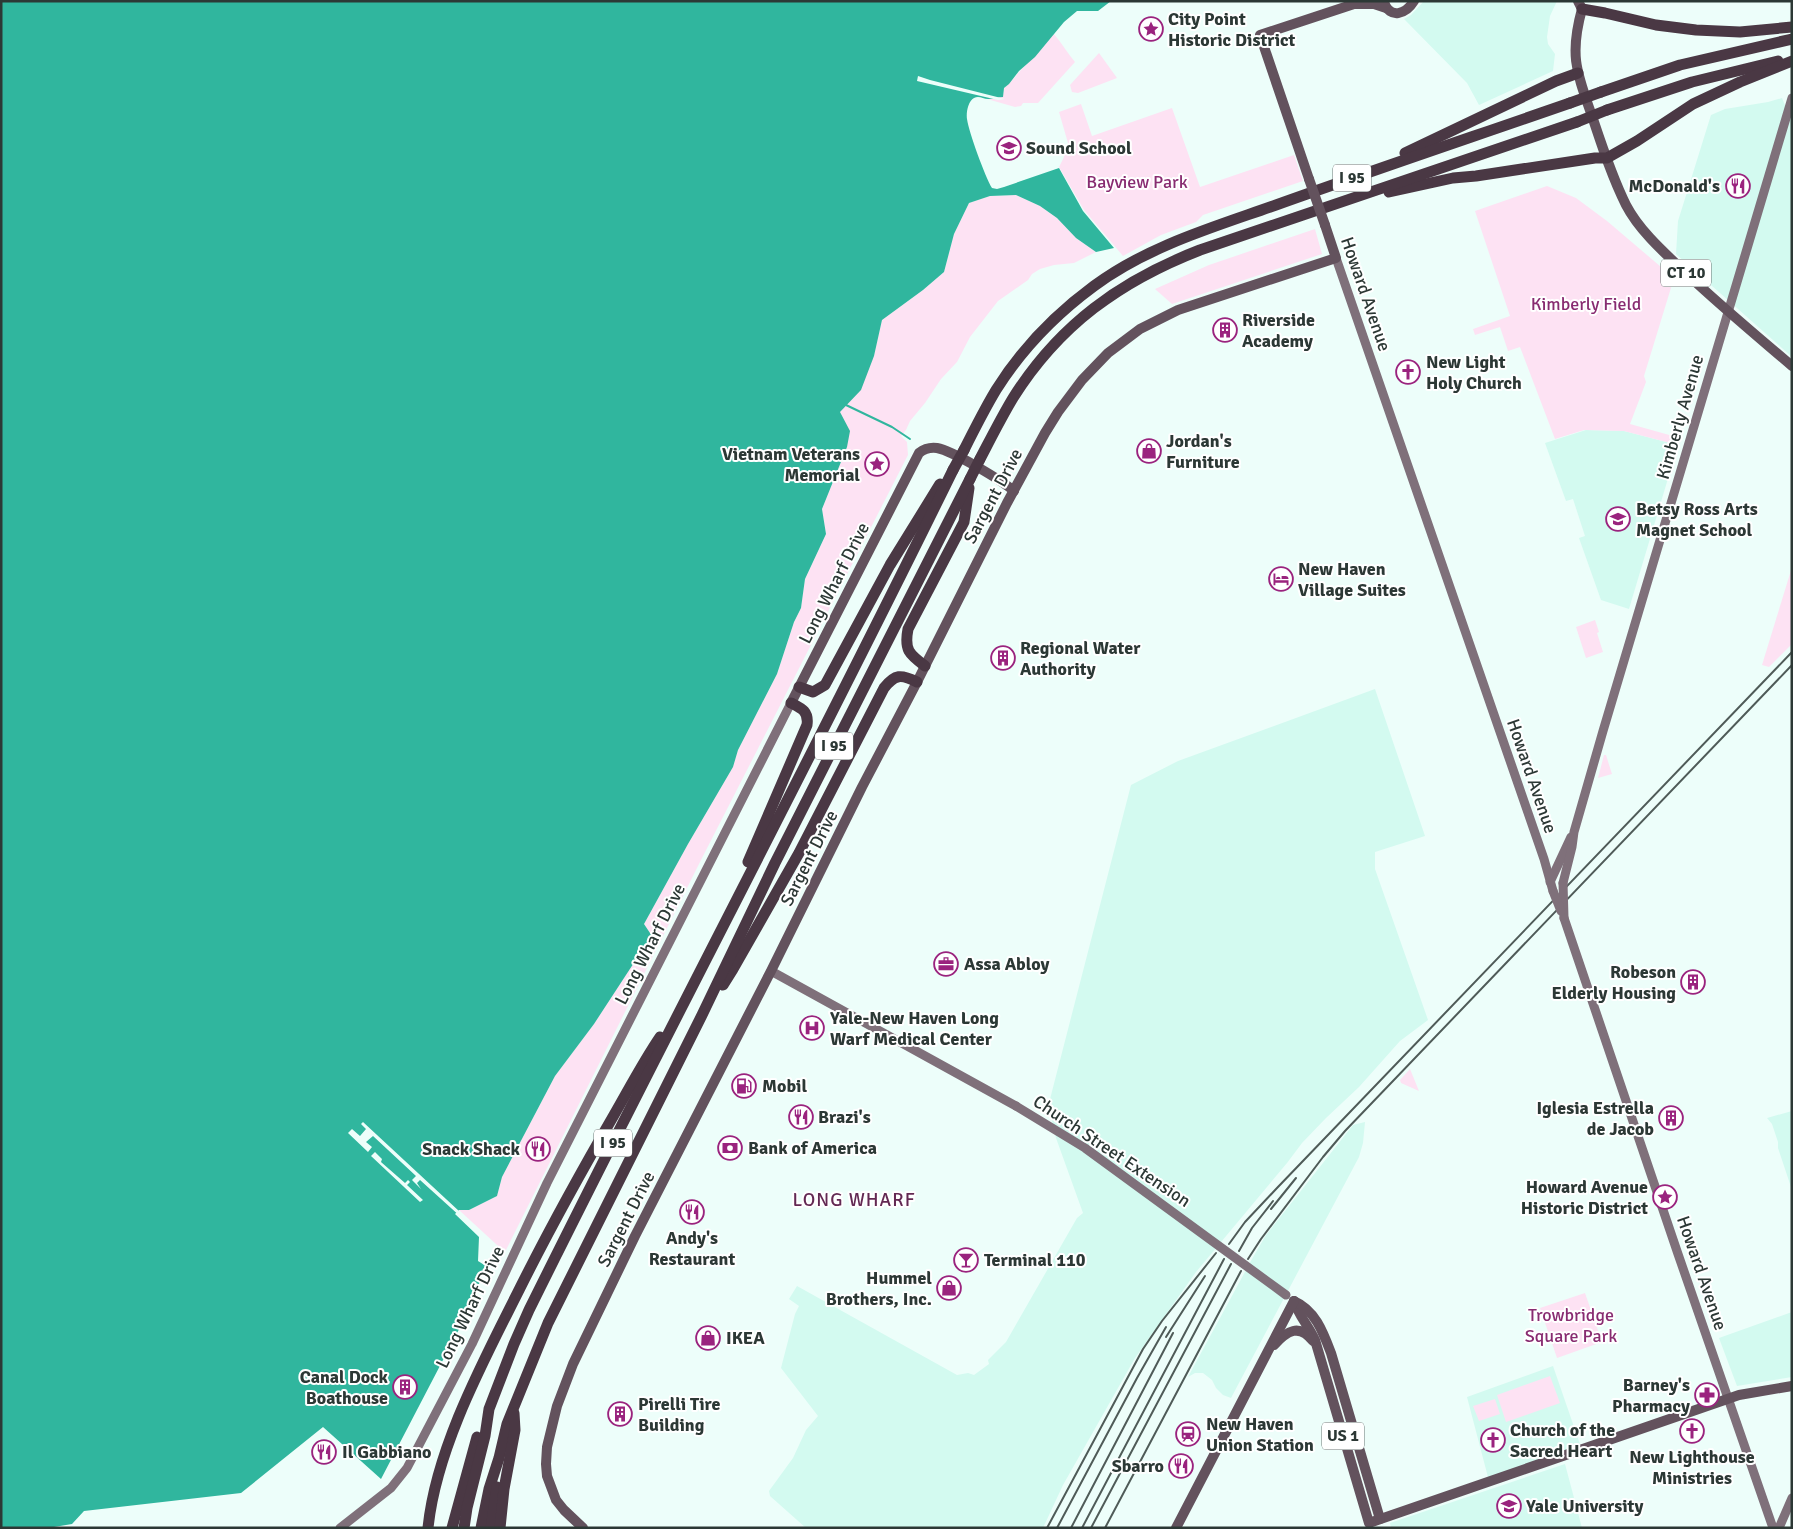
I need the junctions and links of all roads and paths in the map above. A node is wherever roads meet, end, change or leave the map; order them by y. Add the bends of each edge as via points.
1 (1356, 2) edge
2 (1413, 2) edge
3 (1385, 4) edge
4 (1583, 4) edge
5 (1792, 27) edge
6 (1792, 39) edge
7 (1792, 59) edge
8 (1578, 73) junction
9 (1792, 98) edge
10 (1607, 158) junction
11 (1355, 176) junction
12 (1336, 204) junction
13 (1336, 258) junction
14 (1728, 311) junction
15 (1792, 366) edge
16 (954, 470) junction
17 (970, 478) junction
18 (1014, 491) junction
19 (925, 666) junction
20 (917, 682) junction
21 (799, 687) junction
22 (791, 703) junction
23 (1574, 832) junction
24 (1550, 882) junction
25 (738, 895) junction
26 (1564, 918) junction
27 (772, 971) junction
28 (686, 996) junction
29 (702, 1015) junction
30 (1290, 1298) junction
31 (1317, 1349) junction
32 (1268, 1351) junction
33 (1792, 1386) edge
34 (1729, 1398) junction
35 (489, 1411) junction
36 (511, 1427) junction
37 (499, 1458) junction
38 (1792, 1498) edge
39 (1381, 1523) edge
40 (1369, 1525) edge
41 (340, 1528) edge
42 (428, 1528) edge
43 (452, 1528) edge
44 (464, 1528) edge
45 (481, 1528) edge
46 (491, 1528) edge
47 (500, 1528) edge
48 (583, 1528) edge
49 (1176, 1528) edge
50 (1773, 1528) edge
51 (1779, 1528) edge

1 - 3 main road
1 - 13 main road, Howard Avenue, bridge via 1260,35
2 - 3 main road via 1407,11 1401,13 1395,13
4 - 5 highway via 1676,28 1740,32
4 - 8 main road, CT 10 via 1575,47
6 - 11 highway, I 95, bridge via 1680,65
7 - 10 highway via 1693,104
7 - 12 highway, I 95, bridge via 1679,86
8 - 10 main road, CT 10
8 - 11 highway
9 - 14 main road, Kimberly Avenue
10 - 12 highway via 1453,178
10 - 14 main road, CT 10 via 1627,206 1650,239
11 - 16 highway, I 95, bridge via 1175,241 1136,259 1094,285 1034,340 997,389
12 - 17 highway, I 95, bridge via 1182,258 1144,274 1109,296 1072,327 1035,366 1012,399
13 - 18 main road, Sargent Drive via 1178,310 1124,339 1078,385 1058,412
13 - 24 main road, Howard Avenue
14 - 15 main road, CT 10
14 - 23 main road, Kimberly Avenue
16 - 21 highway via 936,489 890,565 825,685 813,692
16 - 25 highway, I 95
17 - 19 highway via 964,522 908,629 907,650
17 - 29 highway, I 95
18 - 19 main road, Sargent Drive
18 - 21 main road, Long Wharf Drive via 940,449 927,448 919,453
19 - 20 main road, Sargent Drive
20 - 27 main road, Sargent Drive
20 - 29 highway via 900,676 891,679 884,688 776,896 734,969
21 - 22 main road, Long Wharf Drive
22 - 25 highway via 804,710 807,724 749,858
22 - 41 main road, Long Wharf Drive via 547,1183 466,1356 407,1468 392,1488
23 - 24 main road
23 - 26 main road, bridge via 1563,883
24 - 26 main road, Howard Avenue, bridge
25 - 28 highway, I 95
26 - 34 main road, Howard Avenue
27 - 30 main road, Church Street Extension, bridge via 1016,1106 1085,1148
27 - 48 main road, Sargent Drive via 588,1331 557,1406 548,1447 547,1476 556,1500
28 - 35 highway, I 95 via 529,1310
28 - 42 highway via 584,1167 498,1330 448,1443 432,1499
29 - 36 highway, I 95 via 561,1297 532,1360 514,1408
30 - 31 main road via 1313,1336
30 - 32 main road, US 1
30 - 39 main road, US 1 via 1305,1307 1320,1326 1331,1353
31 - 32 main road, US 1 via 1307,1335 1295,1331 1284,1335
31 - 40 main road, US 1
32 - 49 main road, US 1
33 - 34 main road, US 1
34 - 39 main road, US 1
34 - 50 main road, Howard Avenue
35 - 43 highway via 478,1435
35 - 44 highway, I 95
36 - 37 highway, I 95
36 - 47 highway
37 - 45 highway, I 95
37 - 46 highway
38 - 51 main road
39 - 40 main road, US 1

